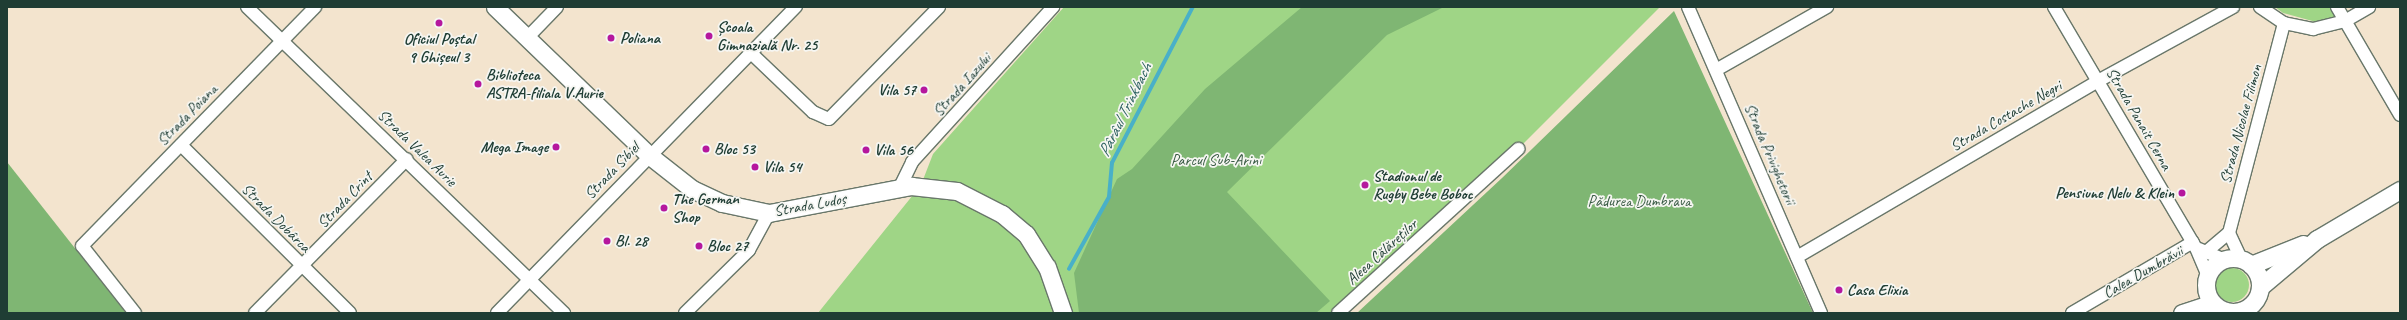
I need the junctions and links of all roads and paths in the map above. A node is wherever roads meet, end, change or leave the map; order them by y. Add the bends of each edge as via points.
1 (248, 7) edge
2 (315, 7) edge
3 (495, 7) edge
4 (557, 7) edge
5 (796, 7) edge
6 (939, 7) edge
7 (1053, 7) edge
8 (1688, 7) edge
9 (1827, 7) edge
10 (2054, 7) edge
11 (2233, 7) edge
12 (2260, 7) edge
13 (2337, 7) edge
14 (2369, 7) edge
15 (2345, 21) junction
16 (2284, 23) junction
17 (527, 38) junction
18 (283, 40) junction
19 (751, 53) junction
20 (1716, 70) junction
21 (2098, 81) junction
22 (2400, 115) edge
23 (181, 145) junction
24 (1518, 149) dead end
25 (650, 156) junction
26 (407, 159) junction
27 (900, 187) junction
28 (2400, 190) edge
29 (769, 213) junction
30 (2229, 233) junction
31 (2317, 239) junction
32 (2198, 248) junction
33 (1797, 257) junction
34 (2222, 259) junction
35 (2246, 262) junction
36 (302, 266) junction
37 (2207, 274) junction
38 (529, 279) junction
39 (2260, 287) junction
40 (2209, 297) junction
41 (135, 313) edge
42 (255, 313) edge
43 (350, 313) edge
44 (497, 313) edge
45 (564, 313) edge
46 (685, 313) edge
47 (1063, 313) edge
48 (1338, 313) edge
49 (1821, 313) edge
50 (2072, 313) edge
51 (2183, 313) edge

1 - 18 street, Strada Valea Aurie
2 - 18 street, Strada Poiana
3 - 17 street, Strada Ludoș
4 - 17 street
5 - 19 street, Strada Sibiel
6 - 19 street via 829,119 814,112
7 - 27 street, Strada Iazului via 912,162
8 - 20 street, Strada Privighetorii
9 - 20 street
10 - 21 street, Strada Panait Cerna
11 - 21 street, Strada Costache Negri
12 - 16 street
13 - 15 street
14 - 15 street
15 - 16 street via 2313,29
15 - 22 street
16 - 30 street, Strada Nicolae Filimon
17 - 25 street, Strada Ludoș
18 - 23 street, Strada Poiana
18 - 26 street, Strada Valea Aurie
19 - 25 street, Strada Sibiel
20 - 33 street, Strada Privighetorii
21 - 32 street, Strada Panait Cerna
21 - 33 street, Strada Costache Negri
23 - 36 street, Strada Dobârca
23 - 41 street, Strada Poiana via 82,246
24 - 48 street, Aleea Călăreților
25 - 29 street, Strada Ludoș via 699,193 736,207
25 - 38 street, Strada Sibiel
26 - 36 street, Strada Crint
26 - 38 street, Strada Valea Aurie
27 - 29 street, Strada Ludoș
27 - 47 street, Strada Ludoș via 934,186 951,189 1011,221 1042,256
28 - 31 street
29 - 46 street via 749,250
30 - 32 street
30 - 35 street
31 - 35 street
31 - 39 street
32 - 34 street
32 - 37 street, Strada Panait Cerna
32 - 50 street, Calea Dumbrăvii
33 - 49 street, Strada Privighetorii
34 - 35 street
34 - 37 street
35 - 39 street
36 - 42 street, Strada Crint
36 - 43 street, Strada Dobârca
37 - 40 street
38 - 44 street, Strada Sibiel
38 - 45 street, Strada Valea Aurie
39 - 40 street via 2257,299 2242,311 2224,311
40 - 51 street

